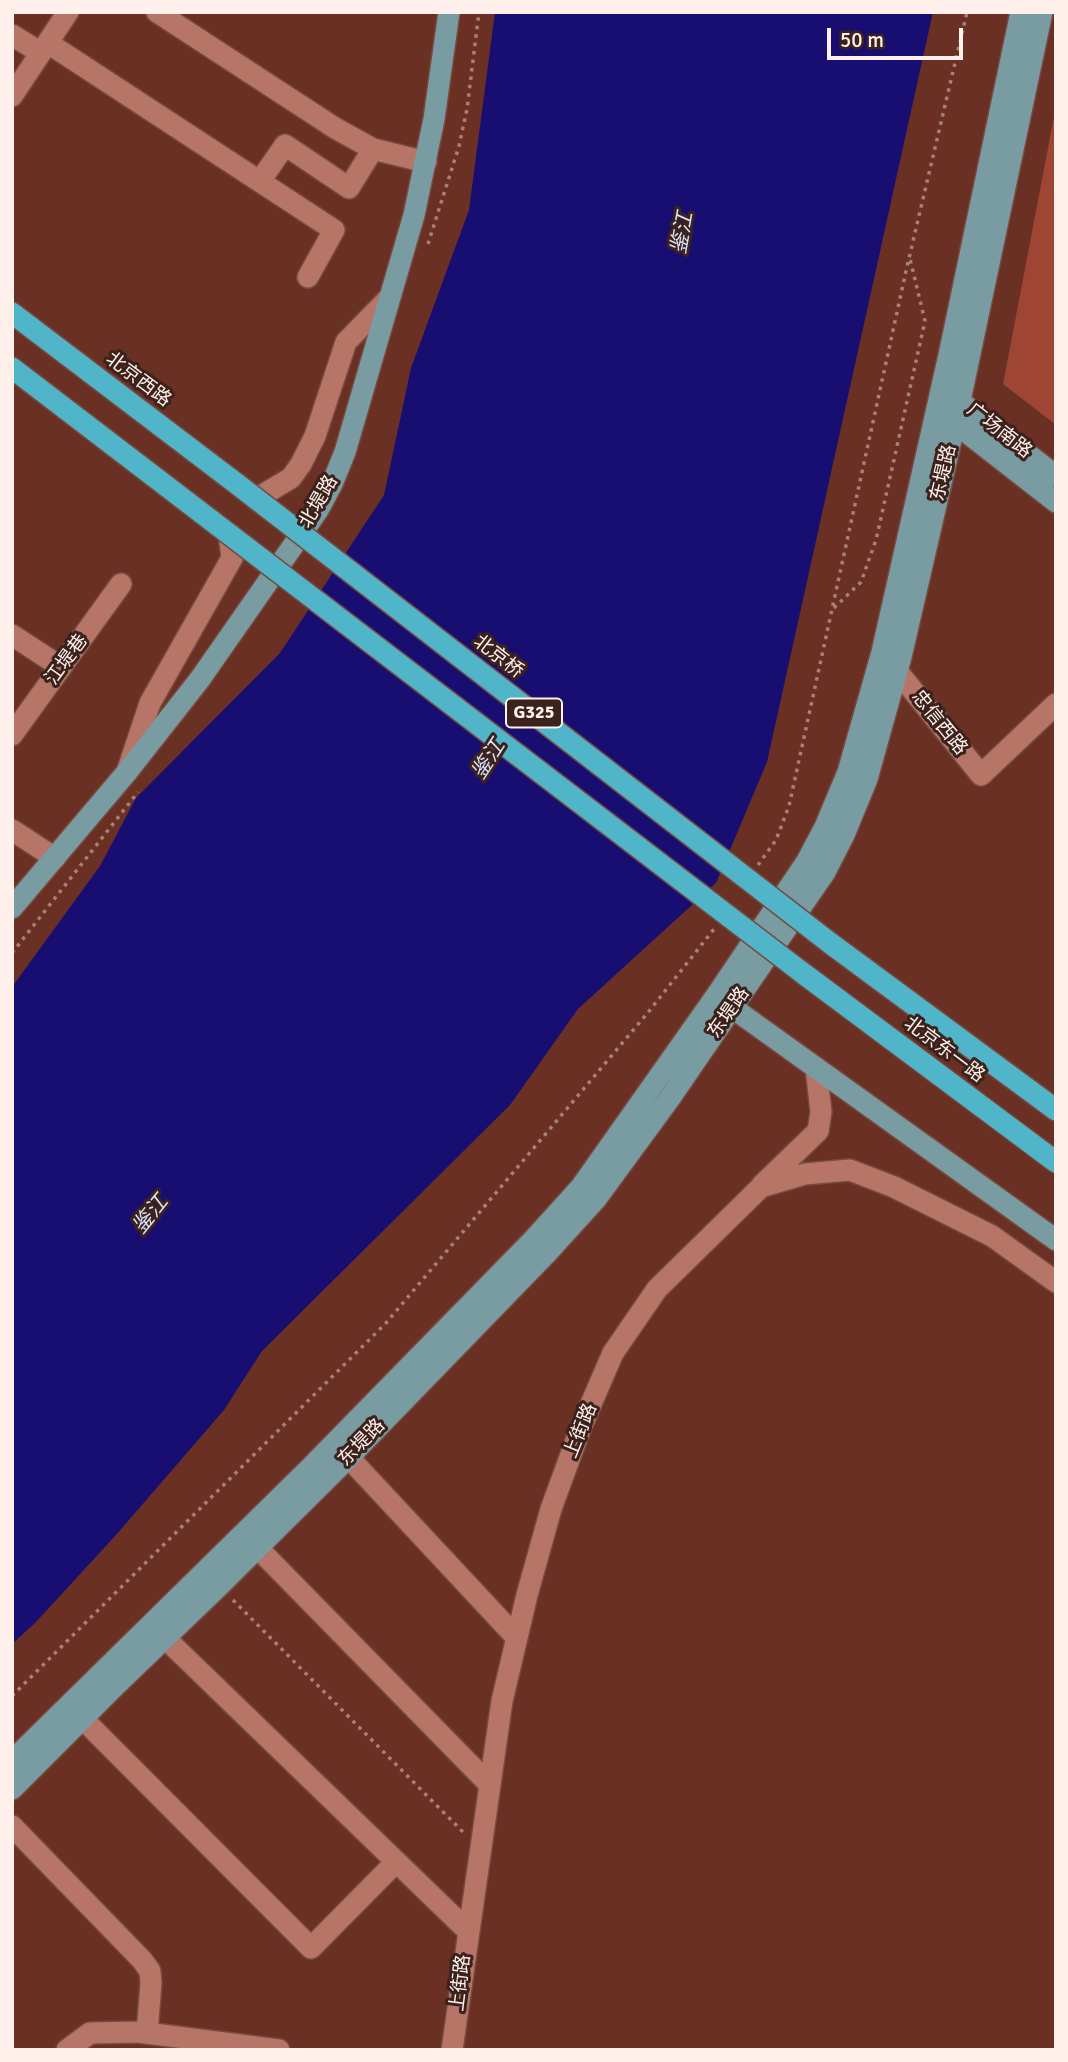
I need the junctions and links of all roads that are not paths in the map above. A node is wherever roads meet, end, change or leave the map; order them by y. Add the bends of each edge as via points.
1 (68, 12) edge
2 (157, 12) edge
3 (449, 12) edge
4 (1021, 12) edge
5 (1042, 12) edge
6 (12, 35) edge
7 (44, 48) junction
8 (12, 96) edge
9 (373, 149) junction
10 (426, 163) junction
11 (260, 181) junction
12 (308, 277) dead end
13 (390, 297) junction
14 (12, 313) edge
15 (12, 368) edge
16 (942, 387) junction
17 (960, 401) junction
18 (937, 410) junction
19 (955, 423) junction
20 (1056, 476) edge
21 (237, 484) joint
22 (256, 499) junction
23 (1056, 502) edge
24 (229, 534) junction
25 (121, 584) dead end
26 (12, 635) edge
27 (61, 667) junction
28 (898, 671) junction
29 (1056, 704) edge
30 (20, 708) edge
31 (12, 735) edge
32 (127, 772) junction
33 (12, 830) edge
34 (55, 858) junction
35 (12, 908) edge
36 (830, 943) joint
37 (724, 1002) junction
38 (816, 1068) junction
39 (1056, 1110) edge
40 (1056, 1163) edge
41 (761, 1187) junction
42 (1056, 1240) edge
43 (1056, 1282) edge
44 (342, 1450) junction
45 (251, 1540) junction
46 (517, 1637) junction
47 (165, 1638) junction
48 (82, 1718) junction
49 (12, 1761) edge
50 (489, 1784) junction
51 (12, 1789) edge
52 (12, 1826) edge
53 (396, 1862) junction
54 (468, 1931) junction
55 (147, 2033) junction
56 (67, 2050) edge
57 (279, 2050) edge
58 (452, 2050) edge

1 - 7 street
2 - 9 street
3 - 10 main road, 北堤路
4 - 16 main road, 东堤路
5 - 17 main road, 东堤路
6 - 7 street
7 - 8 street
7 - 11 street
9 - 10 street
9 - 11 street via 349,188 285,145
10 - 13 main road, 北堤路
11 - 12 street via 334,230
13 - 22 street via 346,342 301,464 291,478
13 - 32 main road, 北堤路 via 345,453 318,510 200,679
14 - 21 highway, 北京西路 / G325
15 - 24 highway, G325, bridge
16 - 17 main road, 广场南路
16 - 18 main road, 东堤路
17 - 19 main road, 东堤路
17 - 20 main road, 广场南路
18 - 19 main road, 广场南路
18 - 37 main road, 东堤路 via 848,772 807,861
19 - 23 main road, 广场南路
19 - 28 main road, 东堤路
21 - 22 highway, 北京桥 / G325, bridge
22 - 36 highway, 北京桥 / G325, bridge
24 - 32 street via 232,558 150,703
24 - 40 highway, 北京东一路 / G325, bridge
25 - 27 street, 江堤巷
26 - 27 street
27 - 30 street, 江堤巷
28 - 29 street, 忠信西路 via 981,775
28 - 37 main road, 东堤路 via 867,779 844,835 809,897
30 - 31 street, 江堤巷
32 - 34 main road, 北堤路
33 - 34 street
34 - 35 main road, 北堤路
36 - 39 highway, 北京东一路 / G325
37 - 38 main road
37 - 44 main road, 东堤路 via 670,1098 596,1199 547,1253
38 - 41 street via 821,1112 818,1131
38 - 42 main road
41 - 43 street, 上街路 via 805,1174 850,1170 992,1236
41 - 46 street, 上街路 via 657,1289 613,1353 551,1509
44 - 45 main road, 东堤路
44 - 46 street
45 - 47 main road, 东堤路 via 219,1586
45 - 49 main road, 东堤路
45 - 50 street
46 - 50 street, 上街路
47 - 48 main road, 东堤路
47 - 53 street
48 - 51 main road, 东堤路
48 - 53 street via 310,1948
50 - 54 street, 上街路
52 - 55 street via 150,1971
53 - 54 street
54 - 58 street, 上街路
55 - 56 street via 90,2033
55 - 57 street

